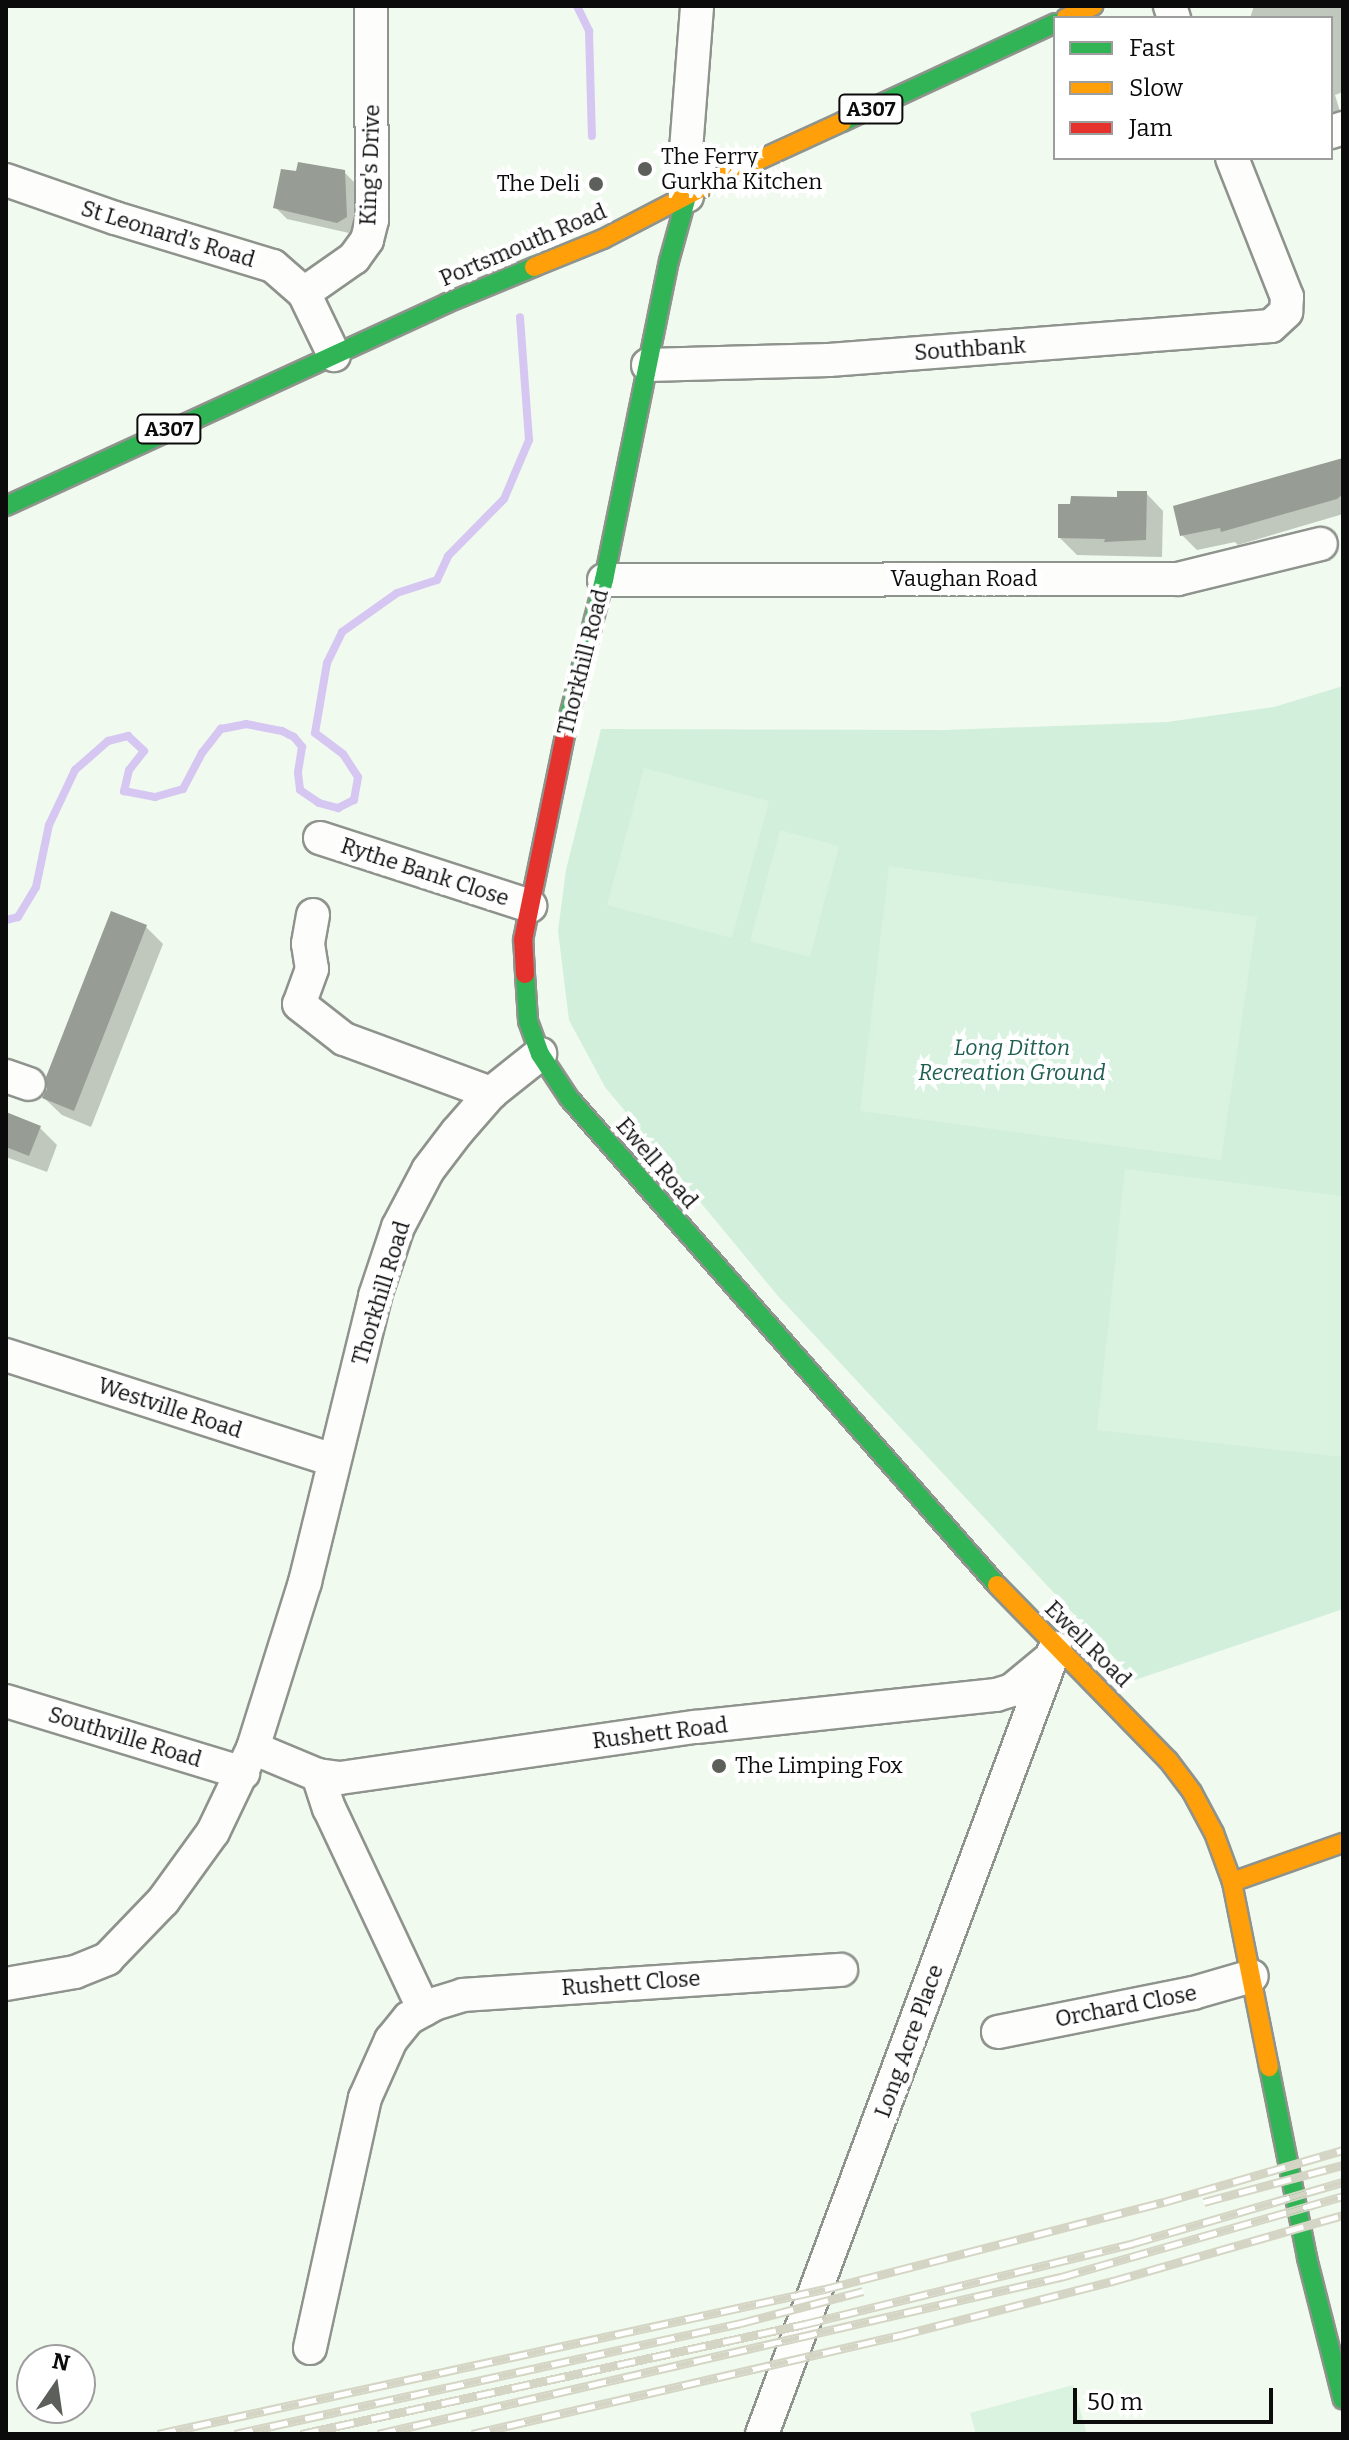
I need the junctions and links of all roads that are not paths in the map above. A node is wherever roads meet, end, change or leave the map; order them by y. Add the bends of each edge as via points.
1 (371, 6) edge
2 (697, 6) edge
3 (1093, 6) edge
4 (1070, 16) edge
5 (1039, 20) edge
6 (1237, 160) edge
7 (6, 180) edge
8 (687, 196) junction
9 (304, 293) junction
10 (334, 355) junction
11 (648, 365) junction
12 (6, 506) edge
13 (1321, 544) dead end
14 (604, 580) junction
15 (320, 838) dead end
16 (530, 906) junction
17 (313, 915) dead end
18 (540, 1054) junction
19 (491, 1093) junction
20 (6, 1355) edge
21 (334, 1460) junction
22 (1055, 1648) junction
23 (6, 1701) edge
24 (248, 1760) junction
25 (318, 1775) junction
26 (1343, 1843) edge
27 (1232, 1882) junction
28 (841, 1970) dead end
29 (1252, 1976) junction
30 (6, 1984) edge
31 (424, 2010) junction
32 (998, 2032) dead end
33 (310, 2348) dead end
34 (1343, 2400) edge
35 (762, 2434) edge

1 - 9 street, King's Drive via 372,220 367,240 354,258
2 - 8 street
3 - 4 street
5 - 8 street, Portsmouth Road / A307
6 - 11 street, Southbank via 1287,297 1286,312 1271,326 829,360
7 - 9 street, St Leonard's Road via 273,266
8 - 10 street, Portsmouth Road / A307 via 603,239
8 - 11 street, Thorkhill Road
9 - 10 street, St Leonard's Road
10 - 12 street, Portsmouth Road / A307
11 - 14 street, Thorkhill Road
13 - 14 street, Vaughan Road via 1178,579
14 - 16 street, Thorkhill Road via 563,740
15 - 16 street, Rythe Bank Close
16 - 18 street, Thorkhill Road via 523,940 523,986
17 - 19 street via 308,944 312,969 299,1004 344,1039
18 - 19 street, Thorkhill Road
18 - 22 street, Ewell Road via 569,1098 669,1214
19 - 21 street, Thorkhill Road via 428,1170 398,1227
20 - 21 street, Westville Road
21 - 24 street, Thorkhill Road via 305,1582
22 - 25 street, Rushett Road via 1044,1667 996,1695 696,1727 340,1778
22 - 27 street, Ewell Road via 1176,1770 1214,1833
22 - 35 street, Long Acre Place
23 - 24 street, Southville Road
24 - 25 street, Rushett Road
24 - 30 street, Thorkhill Road via 192,1865 107,1959 75,1972
25 - 31 street
26 - 27 street
27 - 29 street, Ewell Road
28 - 31 street, Rushett Close via 463,1995
29 - 32 street, Orchard Close via 1204,1991
29 - 34 street, Ewell Road via 1297,2216
31 - 33 street, Rushett Close via 409,2018 391,2040 365,2098

